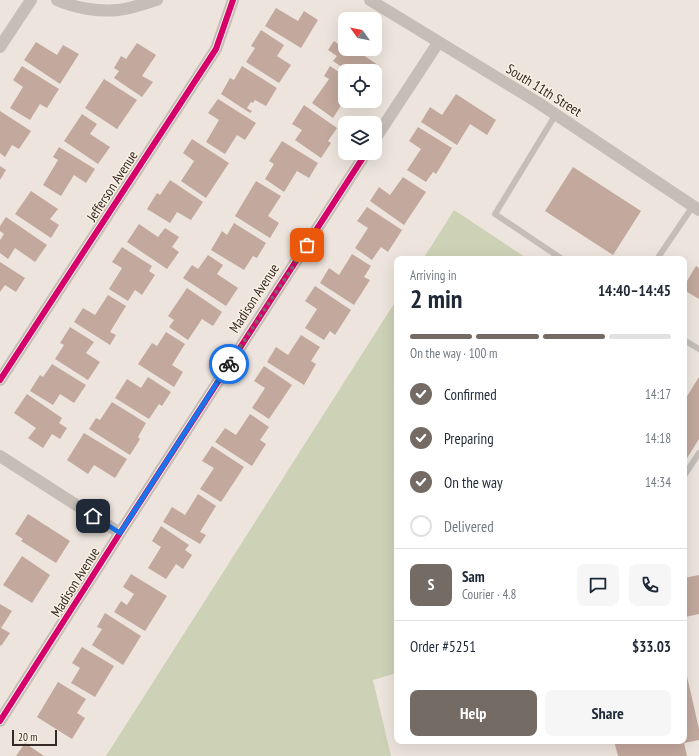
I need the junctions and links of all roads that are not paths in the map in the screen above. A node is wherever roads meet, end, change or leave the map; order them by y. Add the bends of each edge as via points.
1 (31, 0) edge
2 (57, 0) edge
3 (157, 0) edge
4 (233, 0) edge
5 (370, 0) edge
6 (438, 43) junction
7 (0, 47) edge
8 (556, 114) junction
9 (382, 128) edge
10 (361, 160) edge
11 (696, 208) edge
12 (558, 256) edge
13 (659, 256) edge
14 (687, 342) edge
15 (699, 349) edge
16 (0, 380) edge
17 (699, 453) edge
18 (0, 456) edge
19 (687, 471) edge
20 (120, 533) junction
21 (0, 721) edge

1 - 7 street
2 - 3 street via 86,8 119,10
4 - 16 street, Jefferson Avenue via 216,48
5 - 6 street, South 11th Street
6 - 8 street, South 11th Street
6 - 9 street
8 - 11 street, South 11th Street
8 - 12 lane via 495,214
10 - 20 street, Madison Avenue
11 - 13 lane
14 - 15 lane
17 - 19 lane
18 - 20 street
20 - 21 street, Madison Avenue

